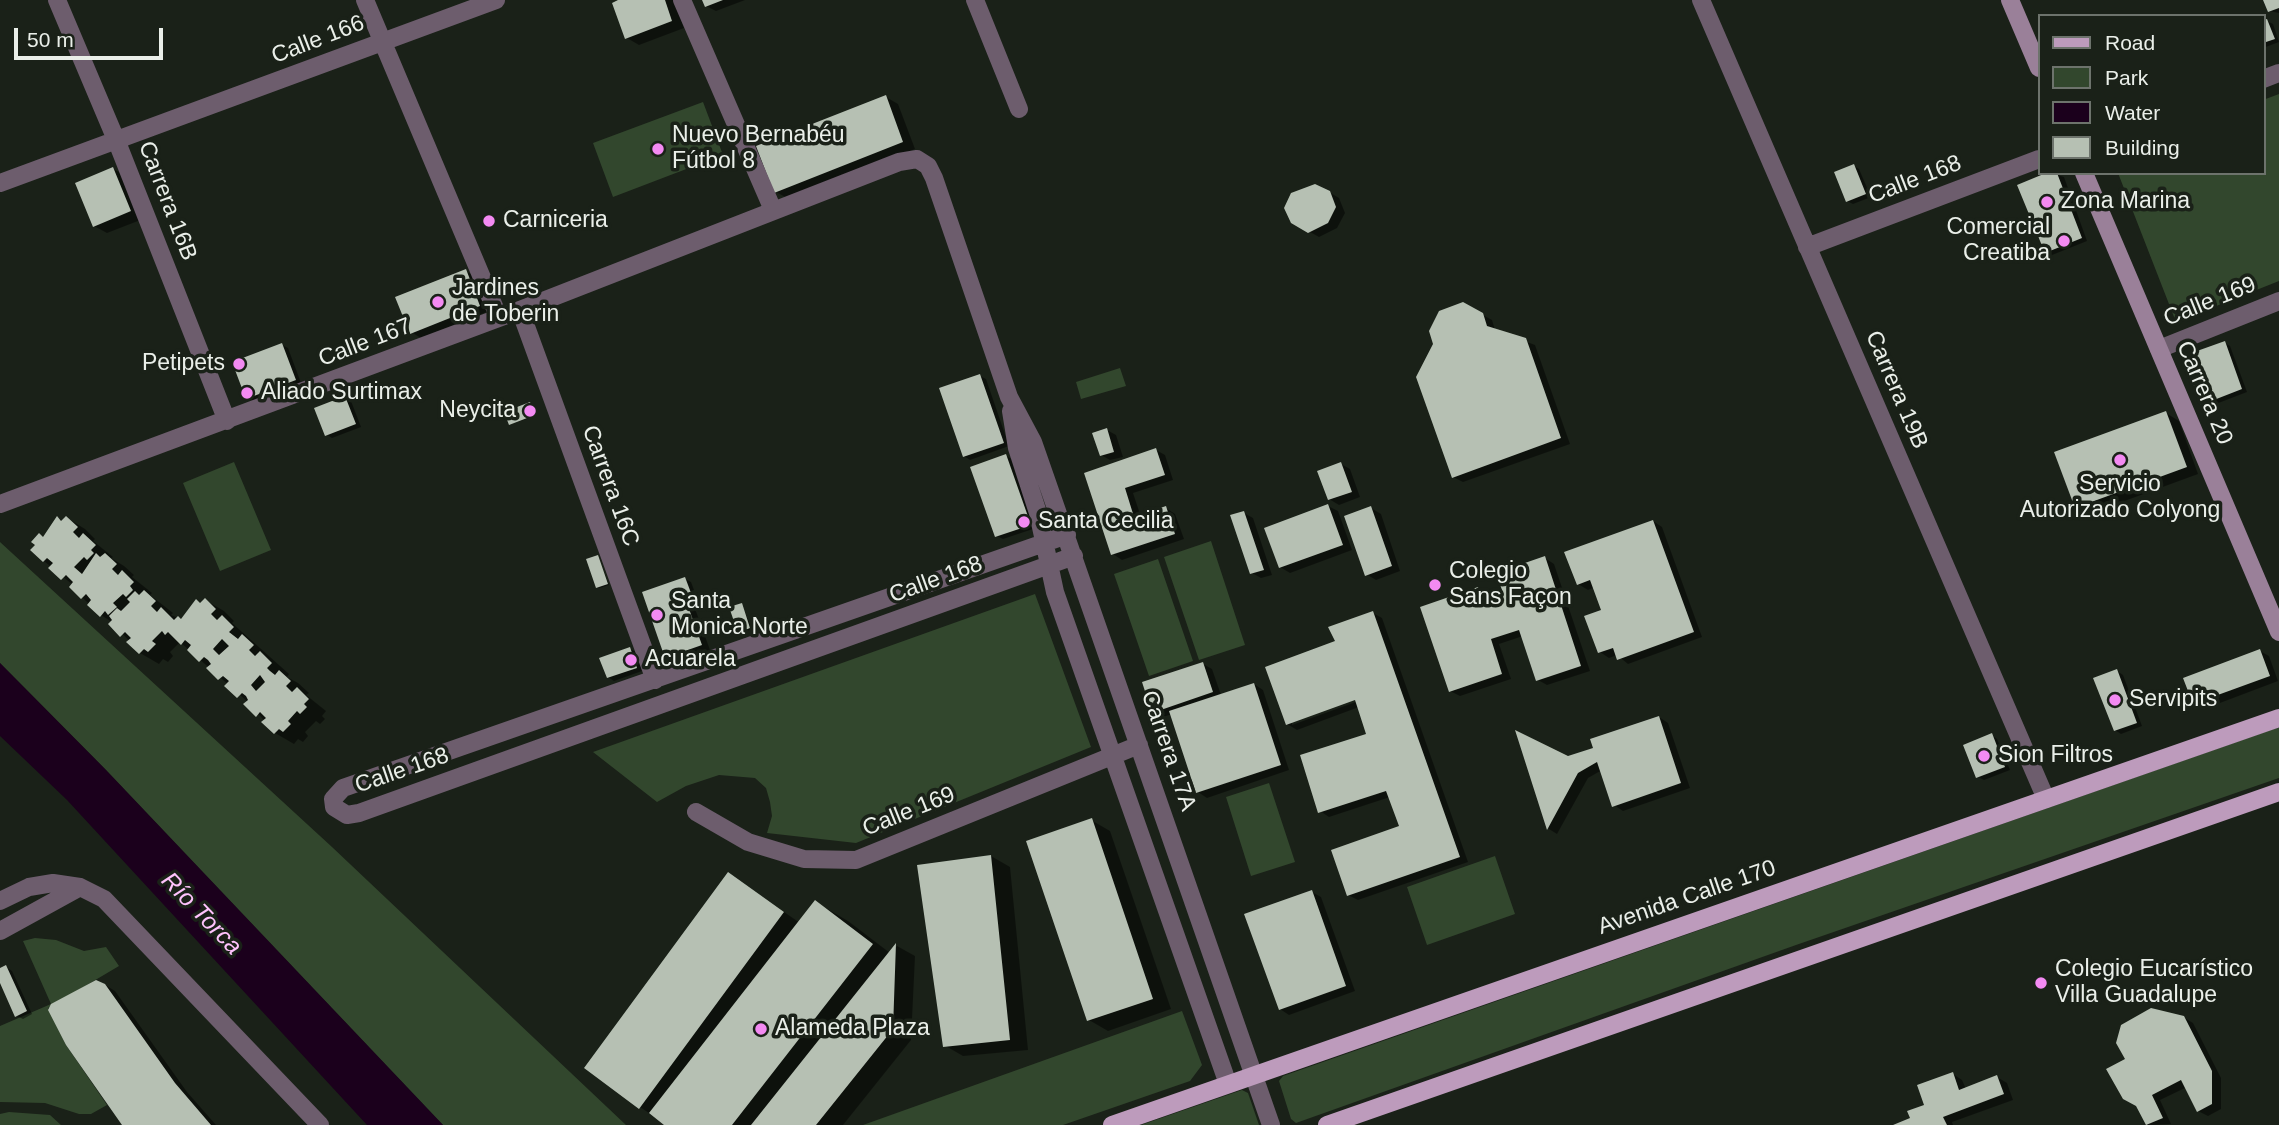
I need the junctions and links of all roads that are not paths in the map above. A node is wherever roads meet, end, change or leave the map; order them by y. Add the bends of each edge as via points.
1 (57, 0) edge
2 (365, 0) edge
3 (496, 0) edge
4 (682, 0) edge
5 (975, 0) edge
6 (1701, 0) edge
7 (2010, 0) edge
8 (383, 42) junction
9 (2038, 66) edge
10 (1019, 109) dead end
11 (117, 142) junction
12 (2038, 159) edge
13 (2085, 175) edge
14 (934, 178) joint
15 (0, 183) edge
16 (773, 211) junction
17 (1807, 247) junction
18 (2279, 300) edge
19 (520, 310) junction
20 (499, 318) junction
21 (2159, 349) junction
22 (1009, 397) junction
23 (227, 421) junction
24 (0, 504) edge
25 (1067, 535) junction
26 (1044, 542) junction
27 (1074, 556) junction
28 (1049, 565) junction
29 (2279, 632) edge
30 (655, 680) junction
31 (2279, 718) edge
32 (1139, 745) junction
33 (1112, 755) junction
34 (2279, 792) edge
35 (2046, 799) junction
36 (696, 812) dead end
37 (80, 887) junction
38 (0, 901) edge
39 (0, 931) edge
40 (1254, 1075) junction
41 (1228, 1084) junction
42 (320, 1125) edge
43 (1112, 1125) edge
44 (1271, 1125) edge
45 (1327, 1125) edge

1 - 11 street, Carrera 16B
2 - 8 street
3 - 8 street, Calle 166
4 - 16 street
5 - 10 street
6 - 17 street, Carrera 19B
7 - 9 main road
8 - 11 street, Calle 166
8 - 20 street
11 - 15 street, Calle 166
11 - 23 street, Carrera 16B
12 - 17 street, Calle 168
13 - 21 main road, Carrera 20
14 - 16 street, Calle 167 via 928,166 917,159 899,162
14 - 22 street, Carrera 17A
16 - 19 street, Calle 167
17 - 35 street, Carrera 19B
18 - 21 street, Calle 169
19 - 20 street, Calle 167
19 - 30 street, Carrera 16C
20 - 23 street, Calle 167
21 - 29 main road, Carrera 20
22 - 25 street, Carrera 17A via 1033,442
22 - 26 street, Carrera 17A via 1017,448
23 - 24 street, Calle 167
25 - 26 street, Calle 168
25 - 27 street, Carrera 17A
26 - 28 street, Carrera 17A
26 - 30 street, Calle 168
27 - 28 street, Calle 168
27 - 32 street, Carrera 17A
28 - 30 street, Calle 168 via 359,813 347,815 334,807 332,799 343,788
28 - 33 street, Carrera 17A
31 - 35 main road, Avenida Calle 170
32 - 33 street, Calle 169
32 - 40 street, Carrera 17A
33 - 36 street, Calle 169 via 856,860 804,859 748,842
33 - 41 street, Carrera 17A
34 - 45 main road
35 - 40 main road, Avenida Calle 170
37 - 38 street via 42,884
37 - 39 street
37 - 42 street via 113,906
40 - 41 main road, Avenida Calle 170
40 - 44 street, Carrera 17A
41 - 43 main road, Avenida Calle 170

